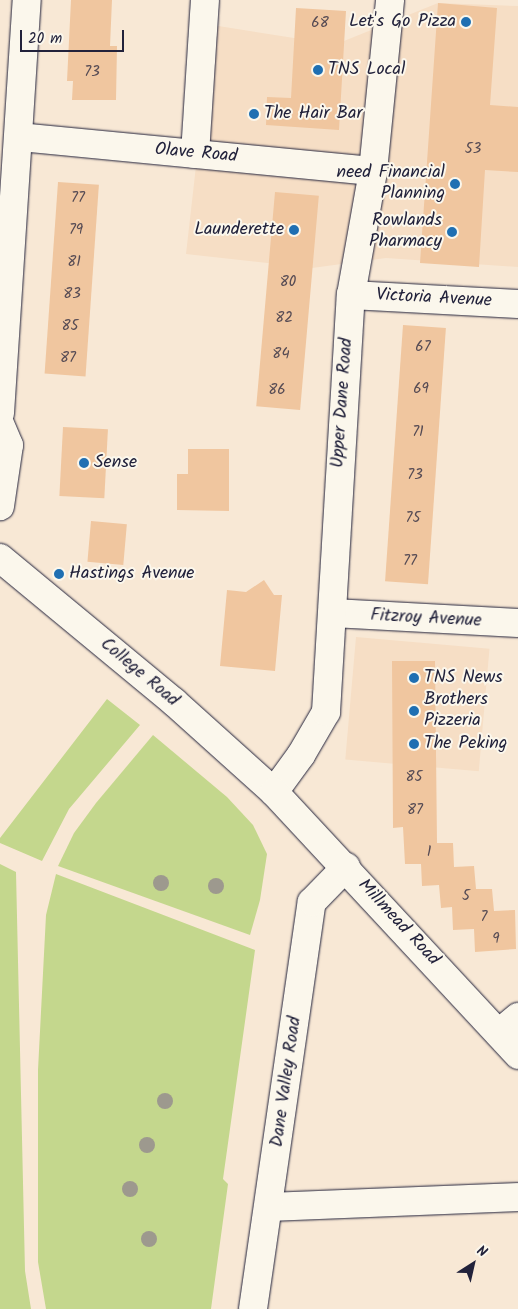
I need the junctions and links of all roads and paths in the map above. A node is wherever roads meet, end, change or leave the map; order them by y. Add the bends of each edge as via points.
1 (27, 0) edge
2 (205, 0) edge
3 (390, 0) edge
4 (19, 137) junction
5 (195, 154) junction
6 (373, 171) junction
7 (351, 295) junction
8 (518, 304) edge
9 (0, 413) edge
10 (0, 424) edge
11 (0, 506) edge
12 (0, 558) edge
13 (333, 613) junction
14 (518, 623) edge
15 (274, 792) junction
16 (346, 867) junction
17 (508, 1025) edge
18 (518, 1055) edge
19 (518, 1198) edge
20 (270, 1207) junction
21 (253, 1309) edge

1 - 4 street
2 - 5 street
3 - 6 street, Upper Dane Road
4 - 5 street, Olave Road
4 - 9 street
5 - 6 street, Olave Road
6 - 7 street, Upper Dane Road
7 - 8 street, Victoria Avenue
7 - 13 street, Upper Dane Road via 340,438
10 - 11 street via 9,445
12 - 15 street, College Road via 174,702
13 - 14 street, Fitzroy Avenue
13 - 15 street, Upper Dane Road via 326,712
15 - 16 street, Millmead Road
16 - 17 street, Millmead Road
16 - 20 street, Dane Valley Road via 312,902
17 - 18 street, Millmead Road
19 - 20 street
20 - 21 street, Dane Valley Road

